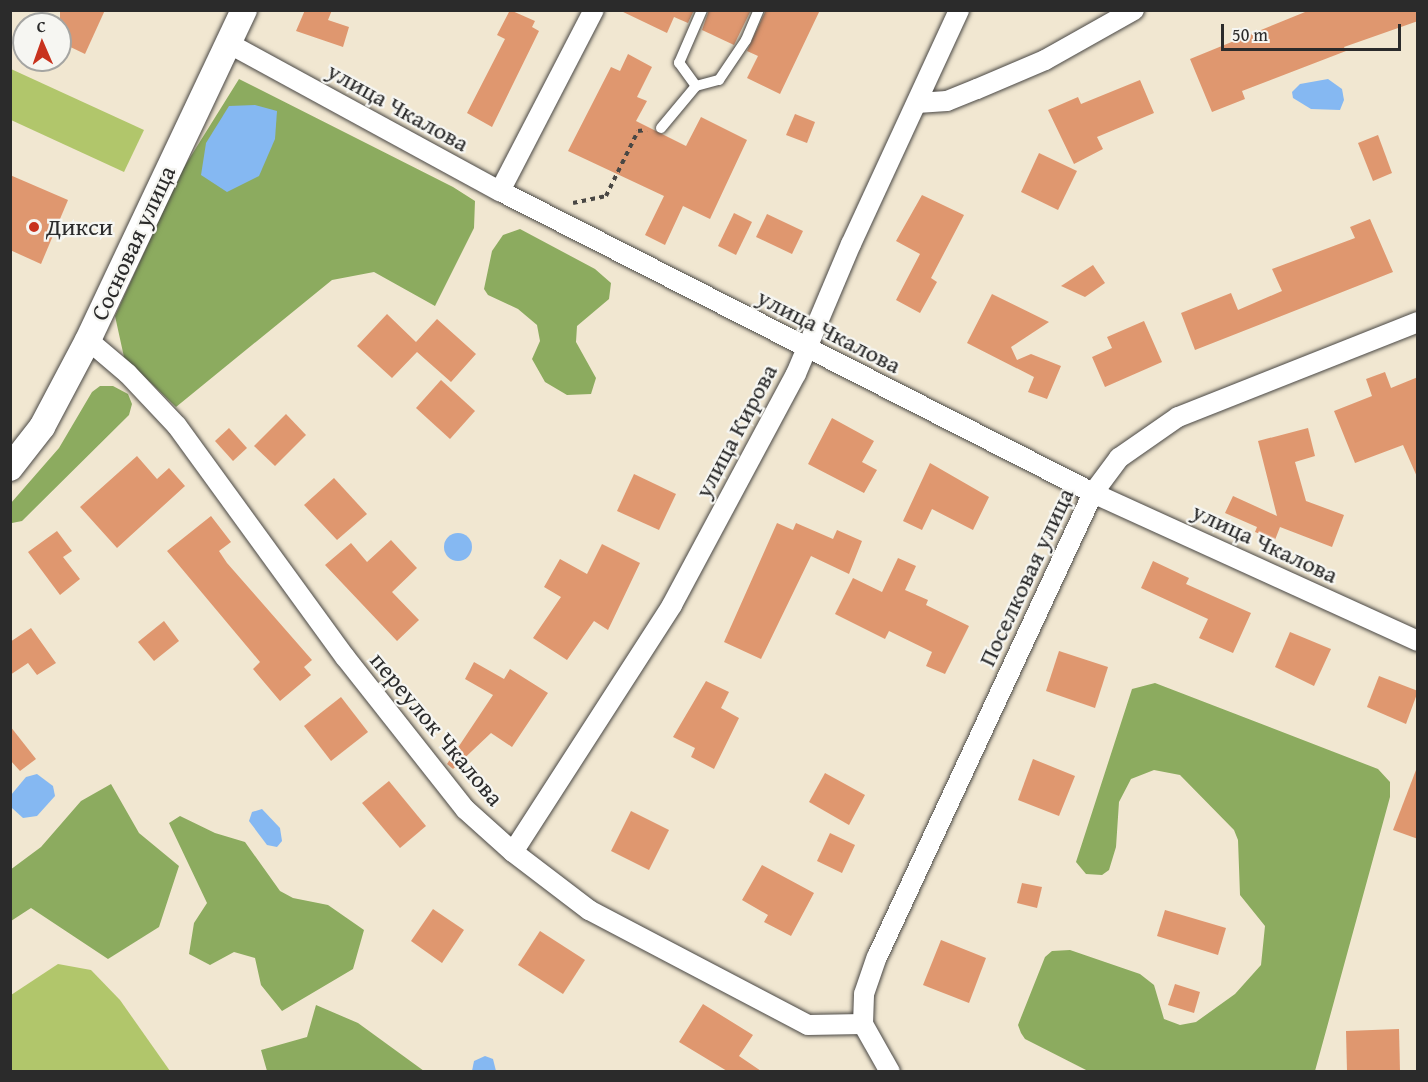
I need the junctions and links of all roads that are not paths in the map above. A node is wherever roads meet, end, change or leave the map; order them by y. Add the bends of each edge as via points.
1 (244, 10) edge
2 (594, 10) edge
3 (702, 10) edge
4 (759, 10) edge
5 (959, 10) edge
6 (1134, 10) edge
7 (228, 43) junction
8 (696, 86) junction
9 (917, 103) junction
10 (661, 128) road end
11 (500, 191) junction
12 (1418, 322) edge
13 (88, 340) junction
14 (808, 349) junction
15 (10, 468) edge
16 (1093, 493) junction
17 (1418, 641) edge
18 (513, 852) junction
19 (863, 1024) junction
20 (890, 1071) edge

1 - 7 street, Сосновая улица
2 - 11 street
3 - 8 lane via 679,63
4 - 8 lane via 746,40 719,80
5 - 9 street, улица Кирова
6 - 9 street via 1045,60 987,85 947,101
7 - 11 street, улица Чкалова
7 - 13 street, Сосновая улица
8 - 10 lane
9 - 14 street, улица Кирова via 851,244
11 - 14 street, улица Чкалова
12 - 16 street, Поселковая улица via 1178,417 1119,458
13 - 15 street, Сосновая улица via 42,427
13 - 18 street, переулок Чкалова via 128,374 177,426 345,657 465,809
14 - 16 street, улица Чкалова
14 - 18 street, улица Кирова via 672,604
16 - 17 street, улица Чкалова
16 - 19 street, Поселковая улица via 877,957 864,994
18 - 19 street, переулок Чкалова via 589,910 808,1024
19 - 20 street

